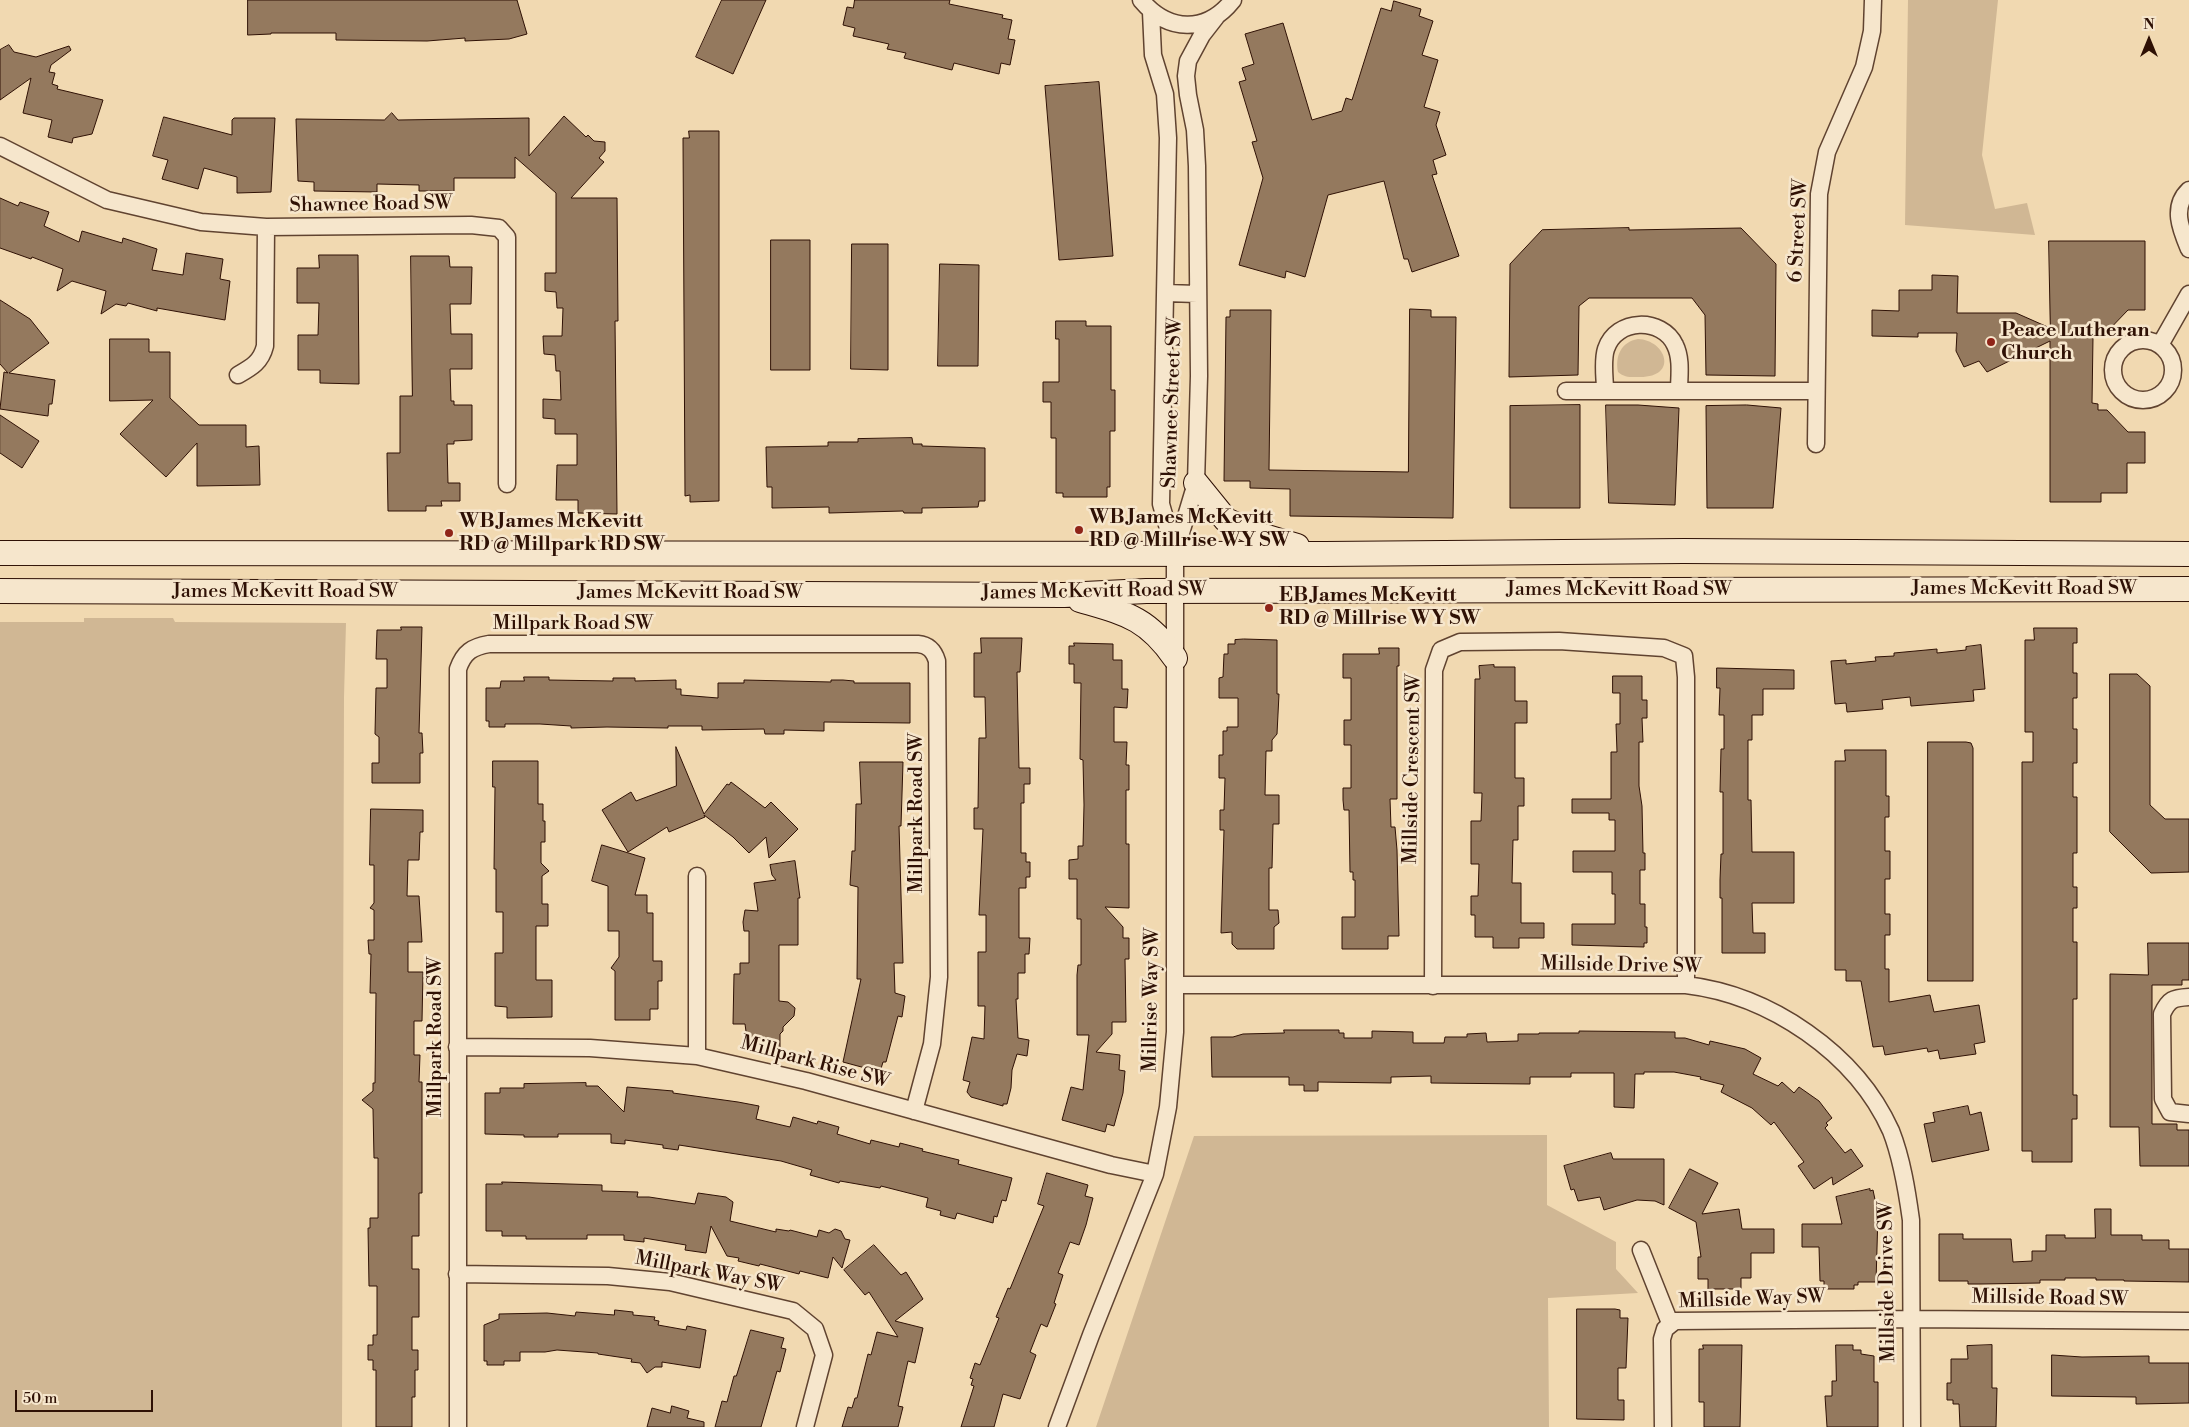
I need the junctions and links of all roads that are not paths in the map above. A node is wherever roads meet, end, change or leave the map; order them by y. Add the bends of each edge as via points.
1 (1233, 0) edge
2 (1873, 0) edge
3 (1146, 6) edge
4 (1216, 17) junction
5 (0, 146) edge
6 (2189, 190) edge
7 (266, 227) junction
8 (2189, 250) edge
9 (1166, 293) junction
10 (1197, 294) junction
11 (2189, 294) edge
12 (2160, 345) dead end
13 (238, 376) dead end
14 (1566, 391) dead end
15 (1605, 391) junction
16 (1679, 391) junction
17 (1816, 391) junction
18 (1816, 444) dead end
19 (1196, 483) junction
20 (507, 484) dead end
21 (0, 553) edge
22 (1175, 553) junction
23 (1325, 554) junction
24 (2189, 554) edge
25 (2183, 590) edge
26 (0, 591) edge
27 (1175, 591) junction
28 (1064, 595) junction
29 (1175, 658) junction
30 (697, 876) dead end
31 (1175, 985) junction
32 (1686, 985) junction
33 (1433, 986) junction
34 (2189, 998) edge
35 (457, 1047) junction
36 (697, 1056) junction
37 (914, 1111) junction
38 (2189, 1114) edge
39 (1155, 1174) junction
40 (1641, 1250) dead end
41 (457, 1274) junction
42 (1911, 1319) junction
43 (2189, 1321) edge
44 (1670, 1323) junction
45 (458, 1427) edge
46 (805, 1427) edge
47 (1058, 1427) edge
48 (1663, 1427) edge
49 (1912, 1427) edge

1 - 4 street, Shawnee Street SW
2 - 17 street, 6 Street SW via 1872,30 1864,67 1827,152 1819,194
3 - 4 street via 1166,21 1183,25 1200,24
3 - 9 street, Shawnee Street SW via 1153,55 1165,94 1168,138
4 - 10 street, Shawnee Street SW via 1188,61 1186,76 1197,166
5 - 7 street, Shawnee Road SW via 107,200 201,222
6 - 8 street via 2181,201 2178,216
7 - 13 street via 265,346 256,364
7 - 20 street, Shawnee Road SW via 471,225 499,228 504,232 507,237
9 - 10 street
9 - 22 street, Shawnee Street SW via 1161,504
10 - 19 street, Shawnee Street SW
11 - 12 street
14 - 15 street
15 - 16 street
15 - 16 street via 1605,354 1610,342 1622,329 1641,324 1664,331 1676,346
16 - 17 street
17 - 18 street, 6 Street SW
19 - 22 street, Shawnee Street SW
19 - 23 main road via 1226,520 1256,534
21 - 22 main road, James McKevitt Road SW
22 - 23 main road, James McKevitt Road SW
22 - 27 street, Millrise Way SW
23 - 24 main road, James McKevitt Road SW via 1684,551
25 - 27 main road, James McKevitt Road SW
26 - 28 main road, James McKevitt Road SW
27 - 28 main road, James McKevitt Road SW
27 - 29 street, Millrise Way SW
28 - 29 main road via 1138,619 1164,642
29 - 31 street, Millrise Way SW
30 - 36 street
31 - 33 street, Millside Drive SW
31 - 39 street, Millrise Way SW via 1176,1032 1172,1071 1164,1136
32 - 33 street, Millside Drive SW
32 - 33 street, Millside Crescent SW via 1684,656 1664,648 1559,641 1460,642 1442,650 1438,656 1434,670
32 - 42 street, Millside Drive SW via 1730,995 1801,1029 1851,1070 1880,1110 1891,1133 1908,1194
34 - 38 street via 2174,998 2167,1002 2162,1014 2162,1099 2170,1112
35 - 36 street, Millpark Rise SW via 590,1048
35 - 37 street, Millpark Road SW via 458,669 466,653 489,644 925,645 937,661 939,977 932,1044
35 - 41 street, Millpark Road SW
36 - 37 street, Millpark Rise SW via 788,1076
37 - 39 street, Millpark Rise SW
39 - 47 street, Millrise Way SW
40 - 44 street
41 - 45 street, Millpark Road SW
41 - 46 street, Millpark Way SW via 617,1277 670,1282 794,1311 815,1329 824,1355
42 - 43 street, Millside Road SW
42 - 44 street, Millside Way SW via 1683,1320
42 - 49 street, Millside Drive SW
44 - 48 street, Millside Way SW via 1662,1339

